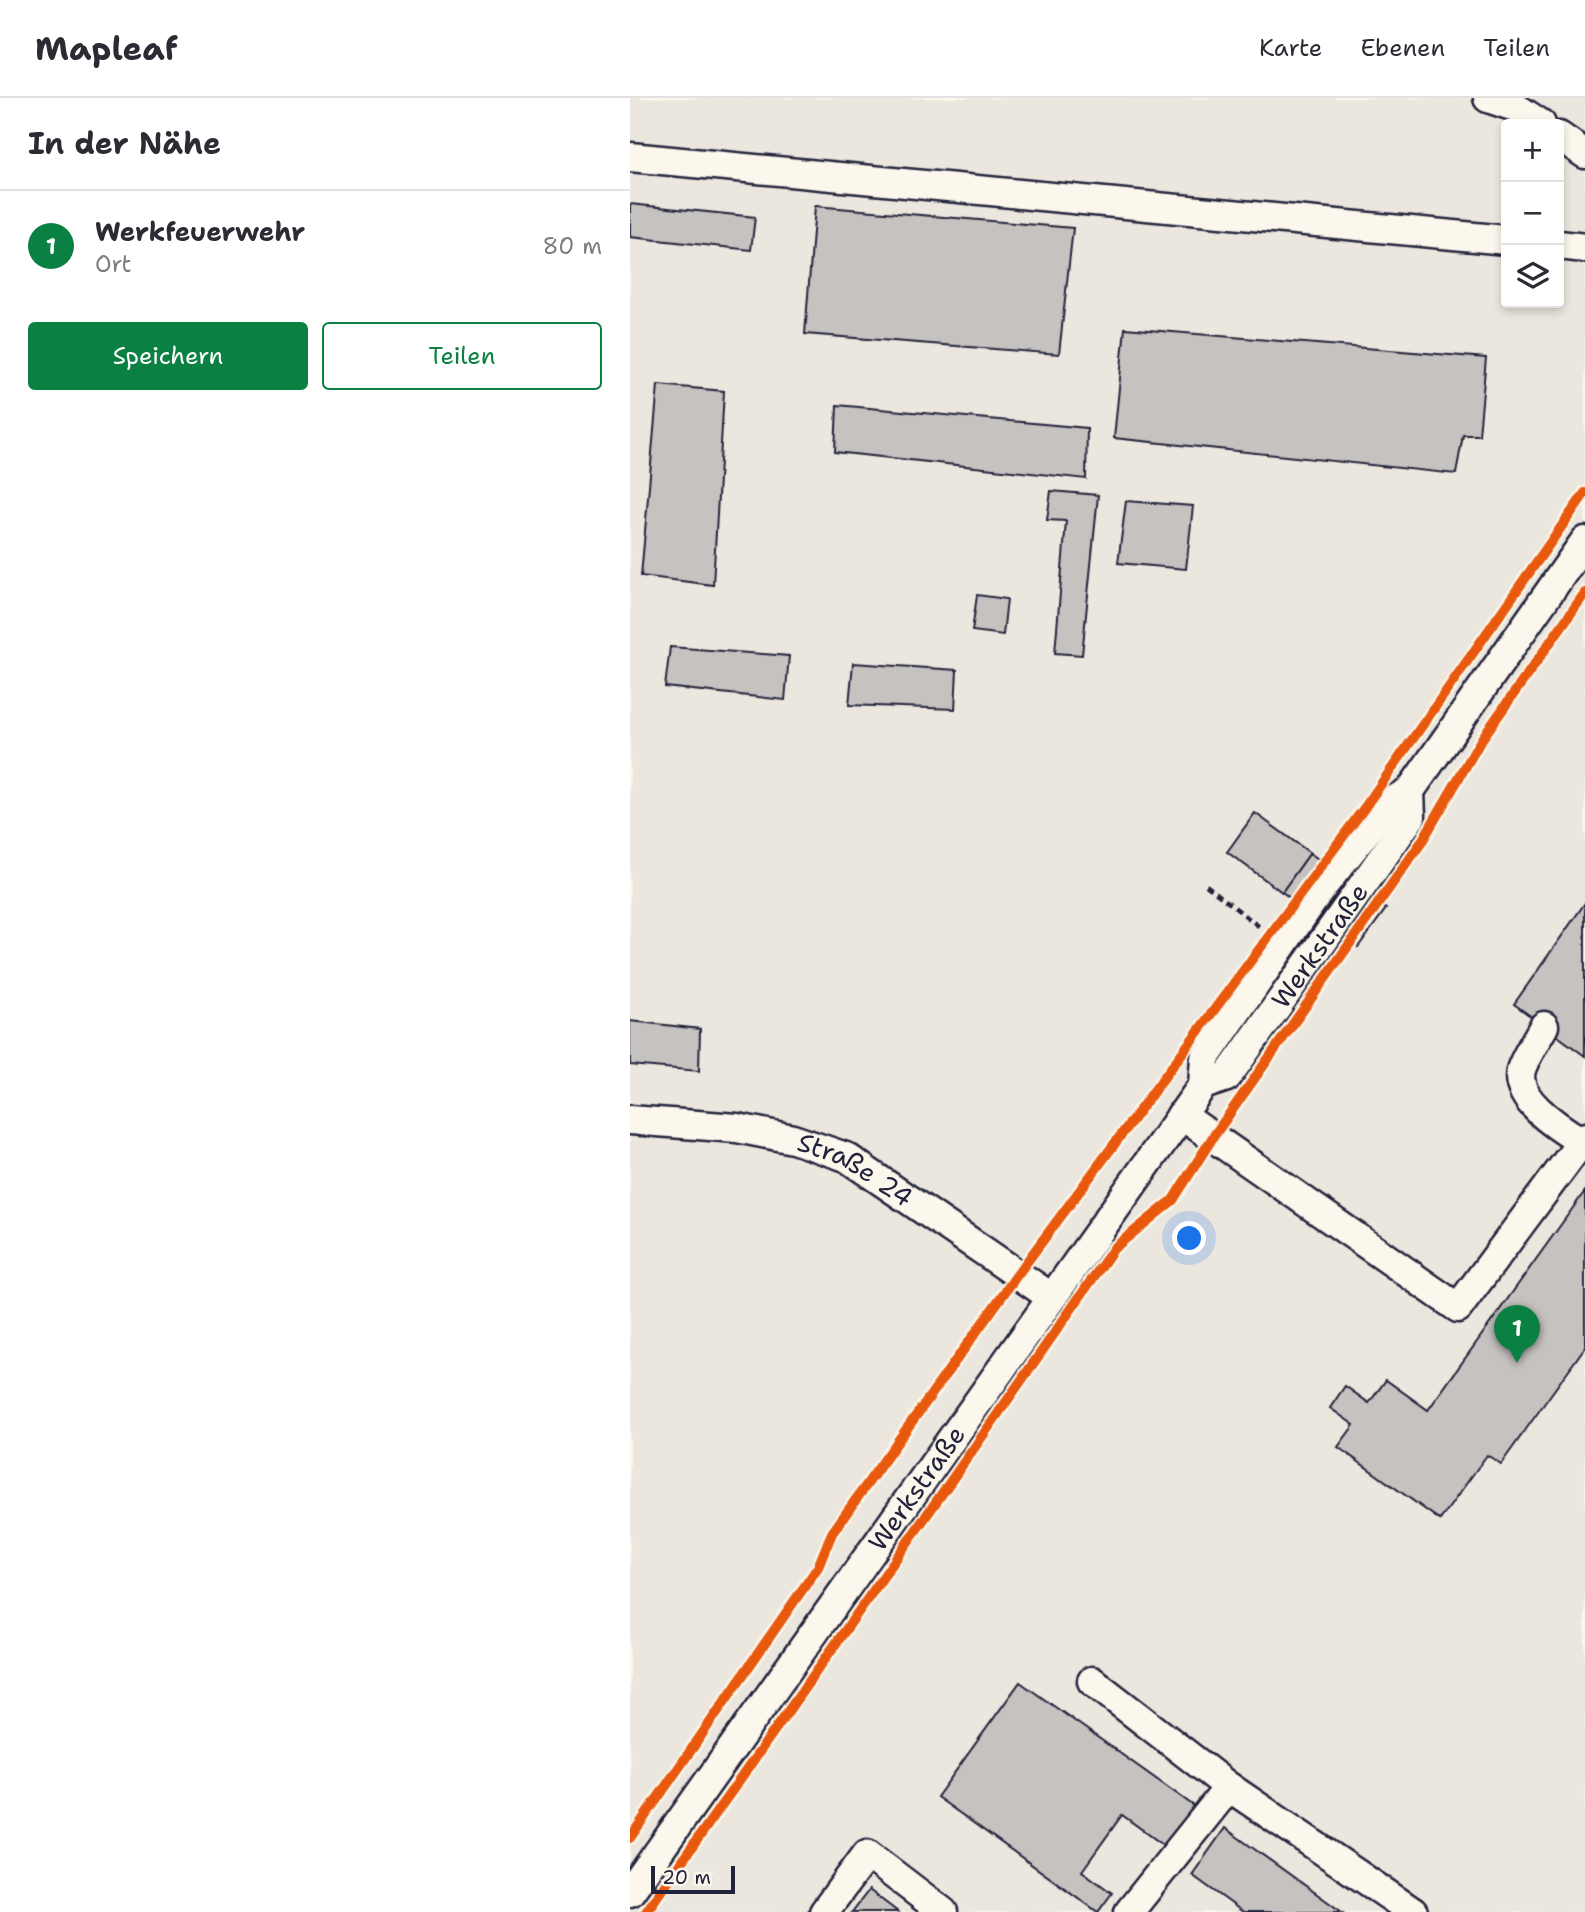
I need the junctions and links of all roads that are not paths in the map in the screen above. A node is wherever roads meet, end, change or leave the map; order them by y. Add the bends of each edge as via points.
1 (1488, 98) edge
2 (1533, 119) edge
3 (1564, 139) edge
4 (1585, 154) edge
5 (630, 158) edge
6 (1501, 240) edge
7 (1564, 245) edge
8 (1585, 247) edge
9 (1585, 541) edge
10 (1545, 1026) dead end
11 (1181, 1115) junction
12 (630, 1120) edge
13 (1583, 1139) edge
14 (1051, 1297) junction
15 (1092, 1681) dead end
16 (1229, 1787) junction
17 (630, 1892) edge
18 (824, 1912) edge
19 (943, 1912) edge
20 (1129, 1912) edge
21 (1413, 1912) edge

1 - 2 street
3 - 4 street
5 - 6 street
7 - 8 street
9 - 11 street, Werkstraße via 1410,791 1389,803 1321,890 1205,1058 1203,1084
10 - 13 street via 1521,1070 1521,1085 1554,1125
11 - 13 street via 1458,1308
11 - 14 street, Werkstraße
12 - 14 street, Straße 24 via 737,1128 793,1139 846,1157
14 - 17 street, Werkstraße
15 - 16 street
16 - 20 street
16 - 21 street
18 - 19 street via 867,1854

